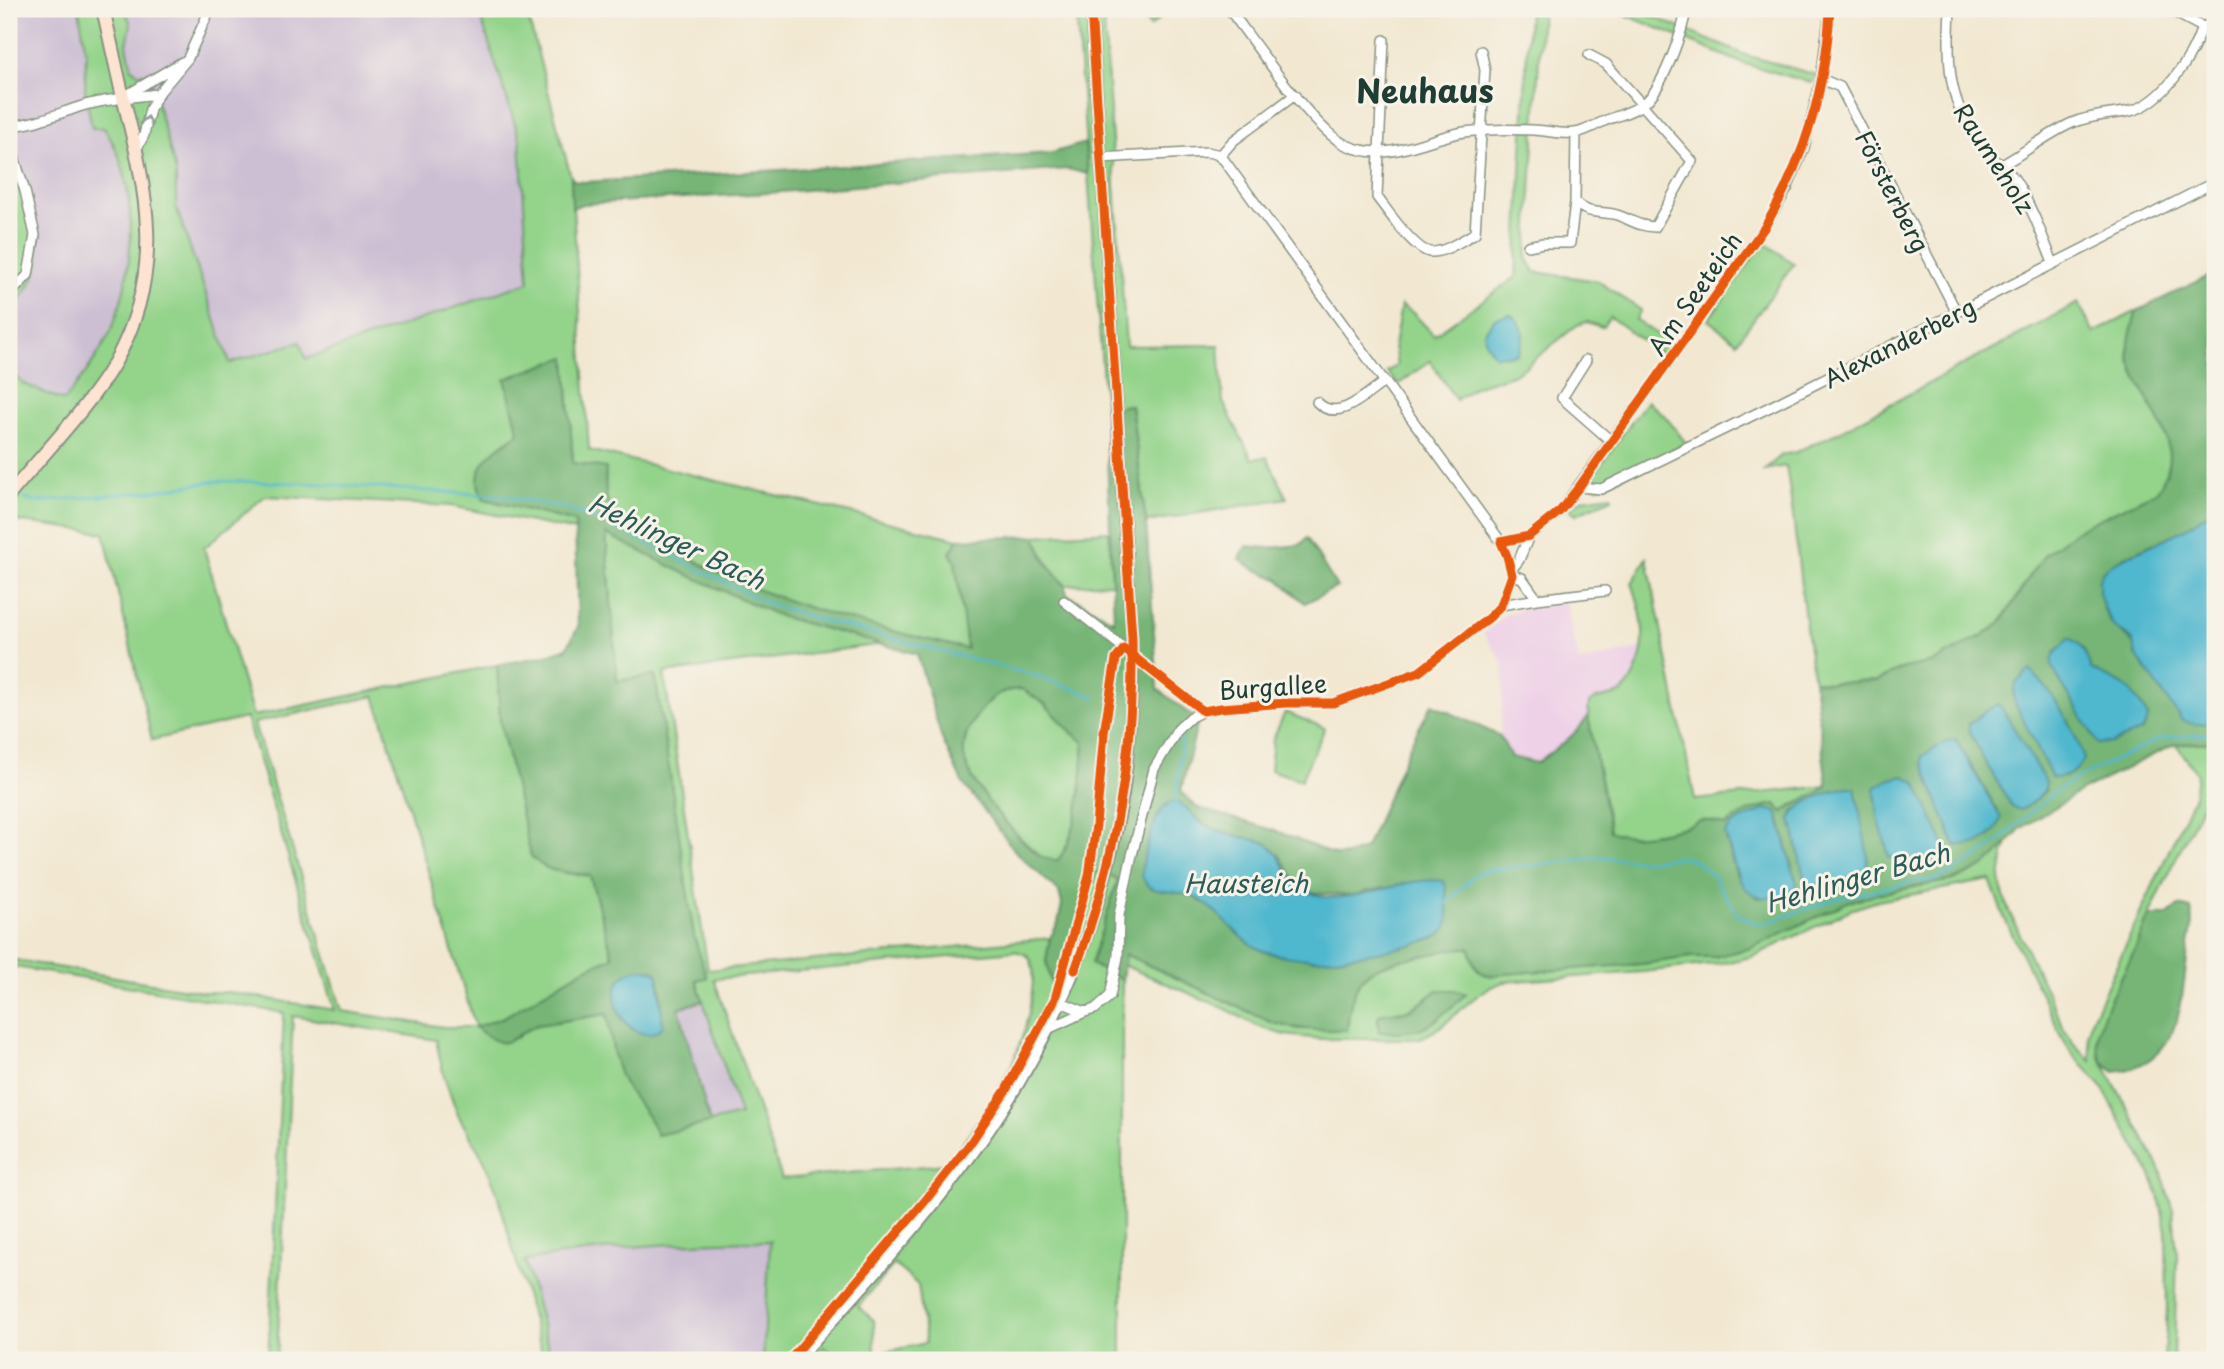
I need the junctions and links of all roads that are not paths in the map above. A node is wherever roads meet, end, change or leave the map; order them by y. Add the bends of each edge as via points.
1 (103, 9) edge
2 (210, 9) edge
3 (1090, 9) edge
4 (1229, 9) edge
5 (1686, 9) edge
6 (1830, 9) edge
7 (1951, 9) edge
8 (2168, 9) edge
9 (2215, 23) edge
10 (2202, 27) junction
11 (1384, 40) dead end
12 (1481, 51) dead end
13 (1589, 55) dead end
14 (188, 58) junction
15 (1821, 79) junction
16 (158, 94) junction
17 (1295, 95) junction
18 (123, 96) junction
19 (1643, 104) junction
20 (9, 126) edge
21 (1481, 130) junction
22 (1576, 133) junction
23 (9, 141) edge
24 (137, 148) junction
25 (1379, 152) junction
26 (1220, 156) junction
27 (1100, 159) junction
28 (2002, 165) junction
29 (2215, 182) edge
30 (1575, 202) junction
31 (1528, 246) dead end
32 (2053, 263) junction
33 (9, 295) edge
34 (1956, 313) junction
35 (1586, 360) dead end
36 (1384, 382) junction
37 (1317, 402) dead end
38 (1611, 440) junction
39 (1579, 488) junction
40 (9, 495) edge
41 (1529, 536) junction
42 (1501, 542) junction
43 (1512, 573) junction
44 (1605, 591) dead end
45 (1537, 599) junction
46 (1063, 601) dead end
47 (1501, 606) junction
48 (1203, 711) junction
49 (1061, 1002) junction
50 (1085, 1012) junction
51 (1048, 1029) junction
52 (797, 1360) edge

1 - 18 main road
2 - 14 street
3 - 27 street
4 - 17 street
5 - 19 street via 1674,51
6 - 15 street, Am Seeteich
7 - 28 street, Raumeholz via 1948,54 1956,103 1982,148
8 - 10 street
9 - 10 street
10 - 28 street via 2186,62 2147,104 2072,123
11 - 25 street
12 - 21 street via 1485,70
13 - 19 street via 1606,64
14 - 16 street
14 - 18 street
15 - 34 street, Försterberg via 1840,88
15 - 38 street, Am Seeteich via 1804,148 1787,189 1764,228
16 - 18 street
24 -> 16 street
17 - 25 street via 1344,145
17 - 26 street
18 - 20 street via 42,121
18 - 24 main road
19 - 22 street
19 - 30 street via 1692,161 1655,228 1617,215 1584,211
21 - 22 street
21 - 25 street via 1396,152
21 - 25 street via 1475,233 1432,252 1415,244 1377,197
22 - 30 street
23 - 33 street via 35,235 28,275
24 - 40 main road via 148,239 143,287 130,331 102,382
26 - 27 street via 1186,152
26 - 36 street
27 - 49 street, bridge via 1133,675 1119,821 1091,925
28 - 32 street, Raumeholz via 2026,200
29 - 32 street, Alexanderberg
30 - 31 street via 1570,243
32 - 34 street, Alexanderberg
34 - 39 street, Alexanderberg via 1601,489
35 - 38 street via 1562,398
36 - 37 street via 1338,411
36 - 42 street
38 - 39 street, Am Seeteich
39 - 41 street, Am Seeteich
41 - 42 street, Am Seeteich
41 - 43 street, Am Seeteich
42 - 43 street
43 - 45 street via 1522,578
43 - 47 street, Burgallee
44 - 45 street
45 - 47 street
46 - 48 street
47 - 48 street, Burgallee via 1434,662 1333,703
48 - 50 street, Burgallee via 1178,729 1154,769 1119,915 1111,996
49 - 50 street
49 - 51 street
50 - 51 street, Burgallee
51 - 52 street via 995,1121 957,1174

